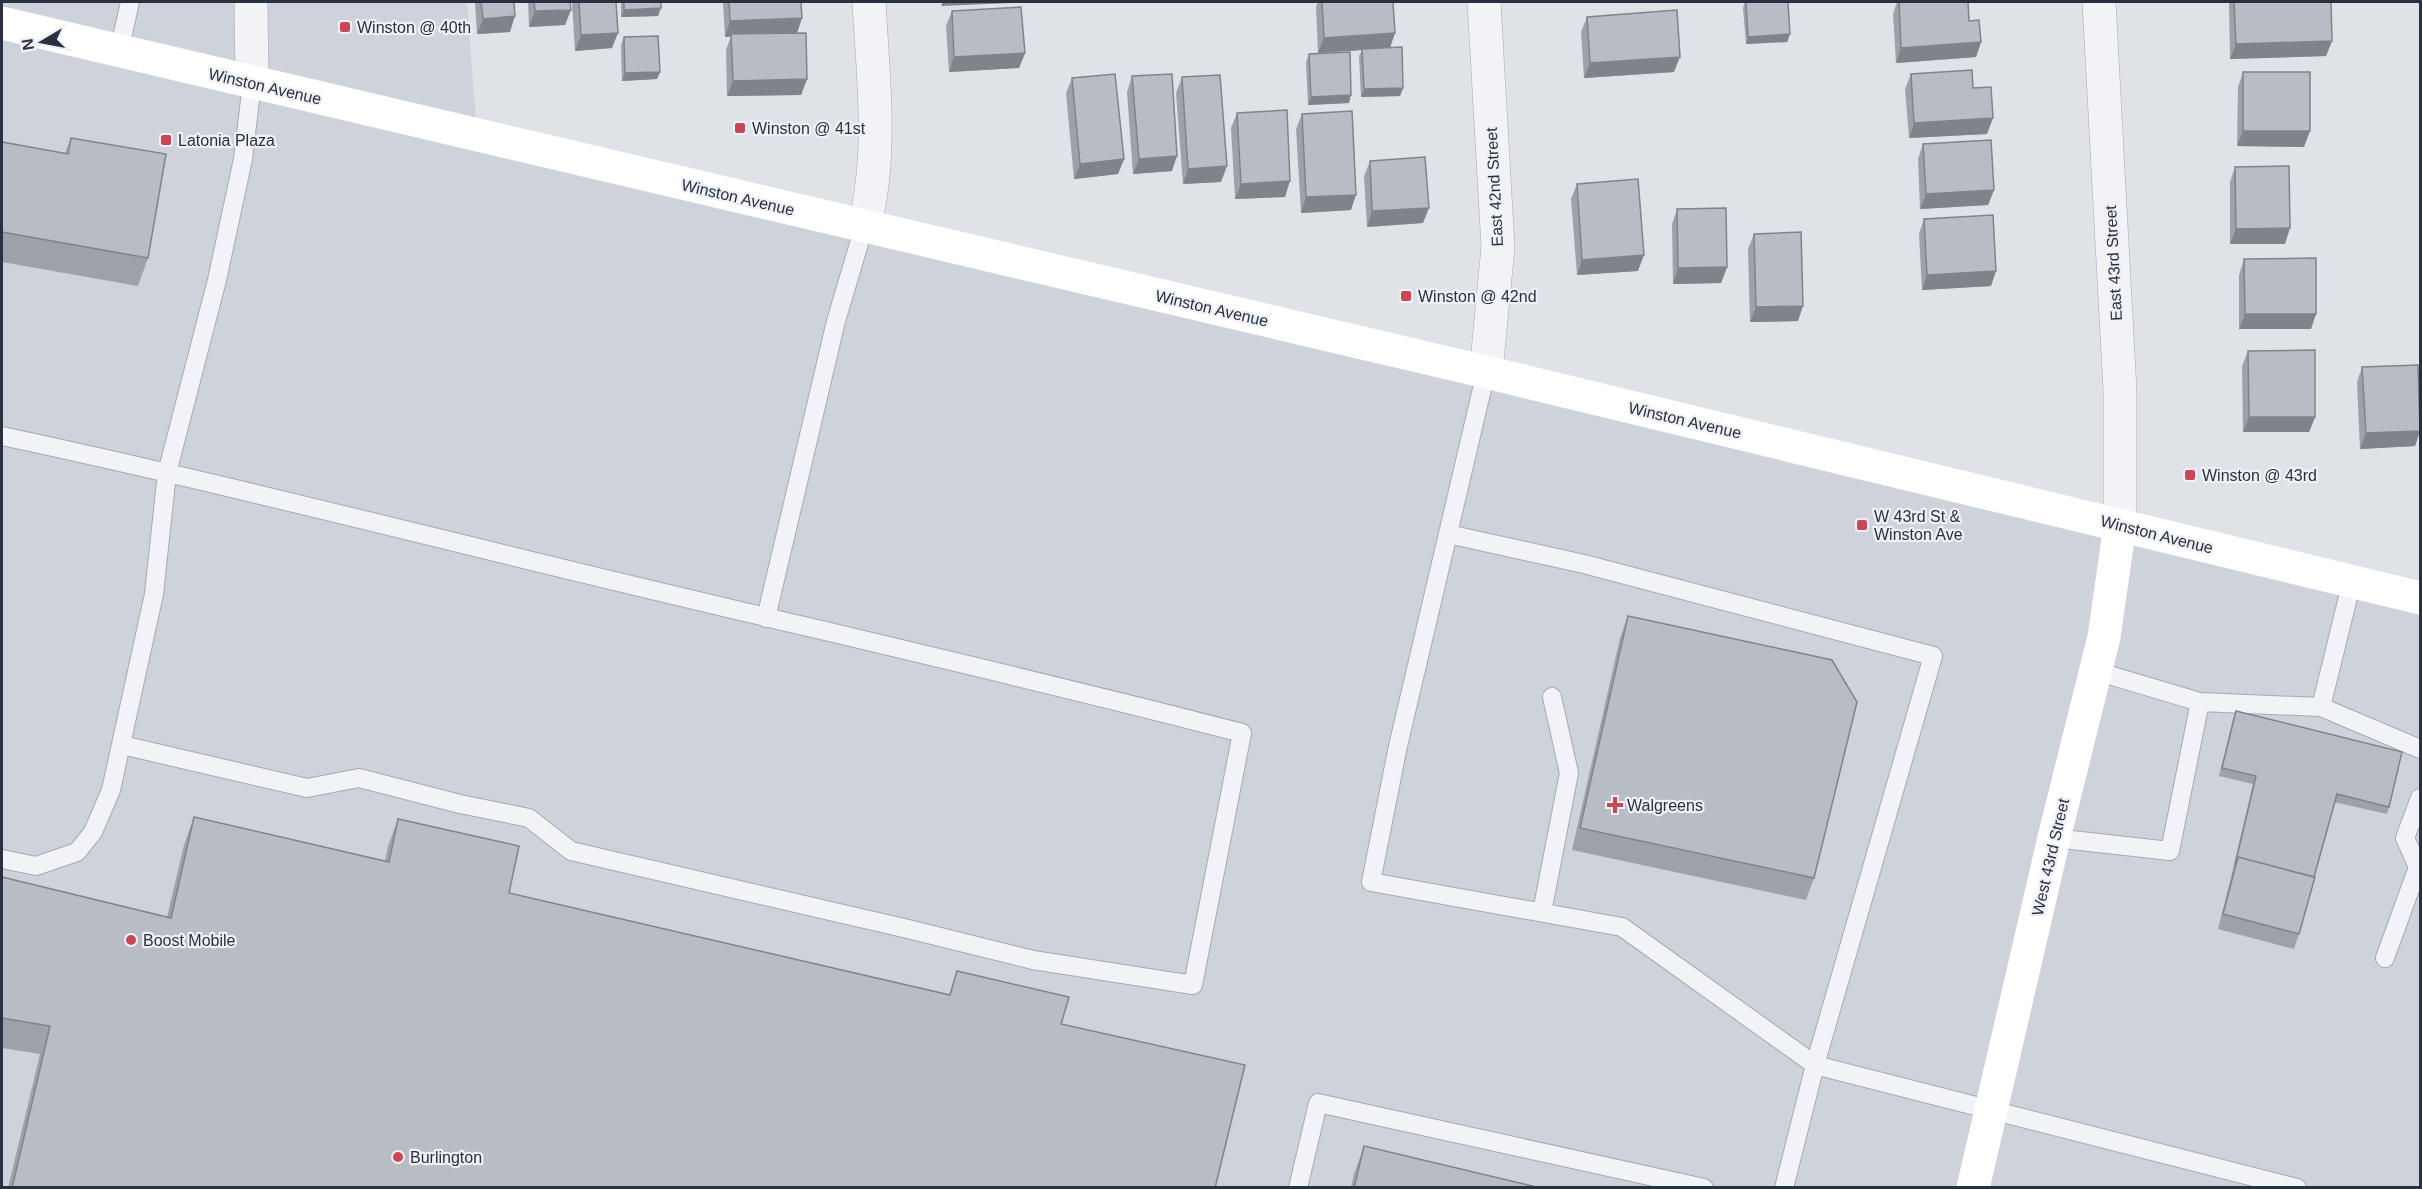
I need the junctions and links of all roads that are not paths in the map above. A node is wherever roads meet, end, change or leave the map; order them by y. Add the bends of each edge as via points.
1 (130, 2) edge
2 (251, 2) edge
3 (870, 2) edge
4 (1484, 2) edge
5 (2099, 2) edge
6 (2, 23) edge
7 (119, 51) junction
8 (252, 83) junction
9 (864, 227) junction
10 (1486, 372) junction
11 (2, 436) edge
12 (167, 473) junction
13 (2120, 525) junction
14 (1448, 534) junction
15 (2352, 581) junction
16 (2421, 598) edge
17 (766, 618) junction
18 (2096, 671) junction
19 (1552, 697) dead end
20 (2200, 702) junction
21 (2321, 707) junction
22 (122, 745) junction
23 (2421, 749) edge
24 (2421, 798) edge
25 (2054, 838) junction
26 (2, 858) edge
27 (1542, 912) junction
28 (2385, 958) dead end
29 (1815, 1065) junction
30 (1991, 1110) junction
31 (1298, 1188) edge
32 (1704, 1188) edge
33 (1784, 1188) edge
34 (1973, 1188) edge
35 (2297, 1188) edge

1 - 7 lane
2 - 8 street
3 - 9 street via 875,127 870,205
4 - 10 street, East 42nd Street via 1498,247
5 - 13 street, East 43rd Street via 2120,391
6 - 7 main road, Winston Avenue
7 - 8 main road, Winston Avenue
8 - 9 main road, Winston Avenue
8 - 12 lane via 243,159 220,269
9 - 10 main road, Winston Avenue
9 - 17 lane via 836,321
10 - 13 main road, Winston Avenue
10 - 14 lane
11 - 12 lane
12 - 17 lane
12 - 22 lane via 154,594
13 - 15 main road, Winston Avenue
13 - 18 main road, West 43rd Street
14 - 27 lane via 1398,746 1371,882
14 - 29 lane via 1584,564 1933,656
15 - 16 main road, Winston Avenue
15 - 21 lane
17 - 22 lane via 1094,694 1242,733 1193,985 1033,960 571,850 529,818 359,778 307,788
18 - 20 lane
18 - 25 main road, West 43rd Street
19 - 27 lane via 1569,773
20 - 21 lane
20 - 25 lane via 2170,851
21 - 23 lane
22 - 26 lane via 111,790 93,832 77,852 36,866
24 - 28 lane via 2405,838 2418,867
25 - 30 main road, West 43rd Street
27 - 29 lane via 1622,927
29 - 30 lane
29 - 33 lane
30 - 34 main road, West 43rd Street
30 - 35 lane
31 - 32 lane via 1318,1103

